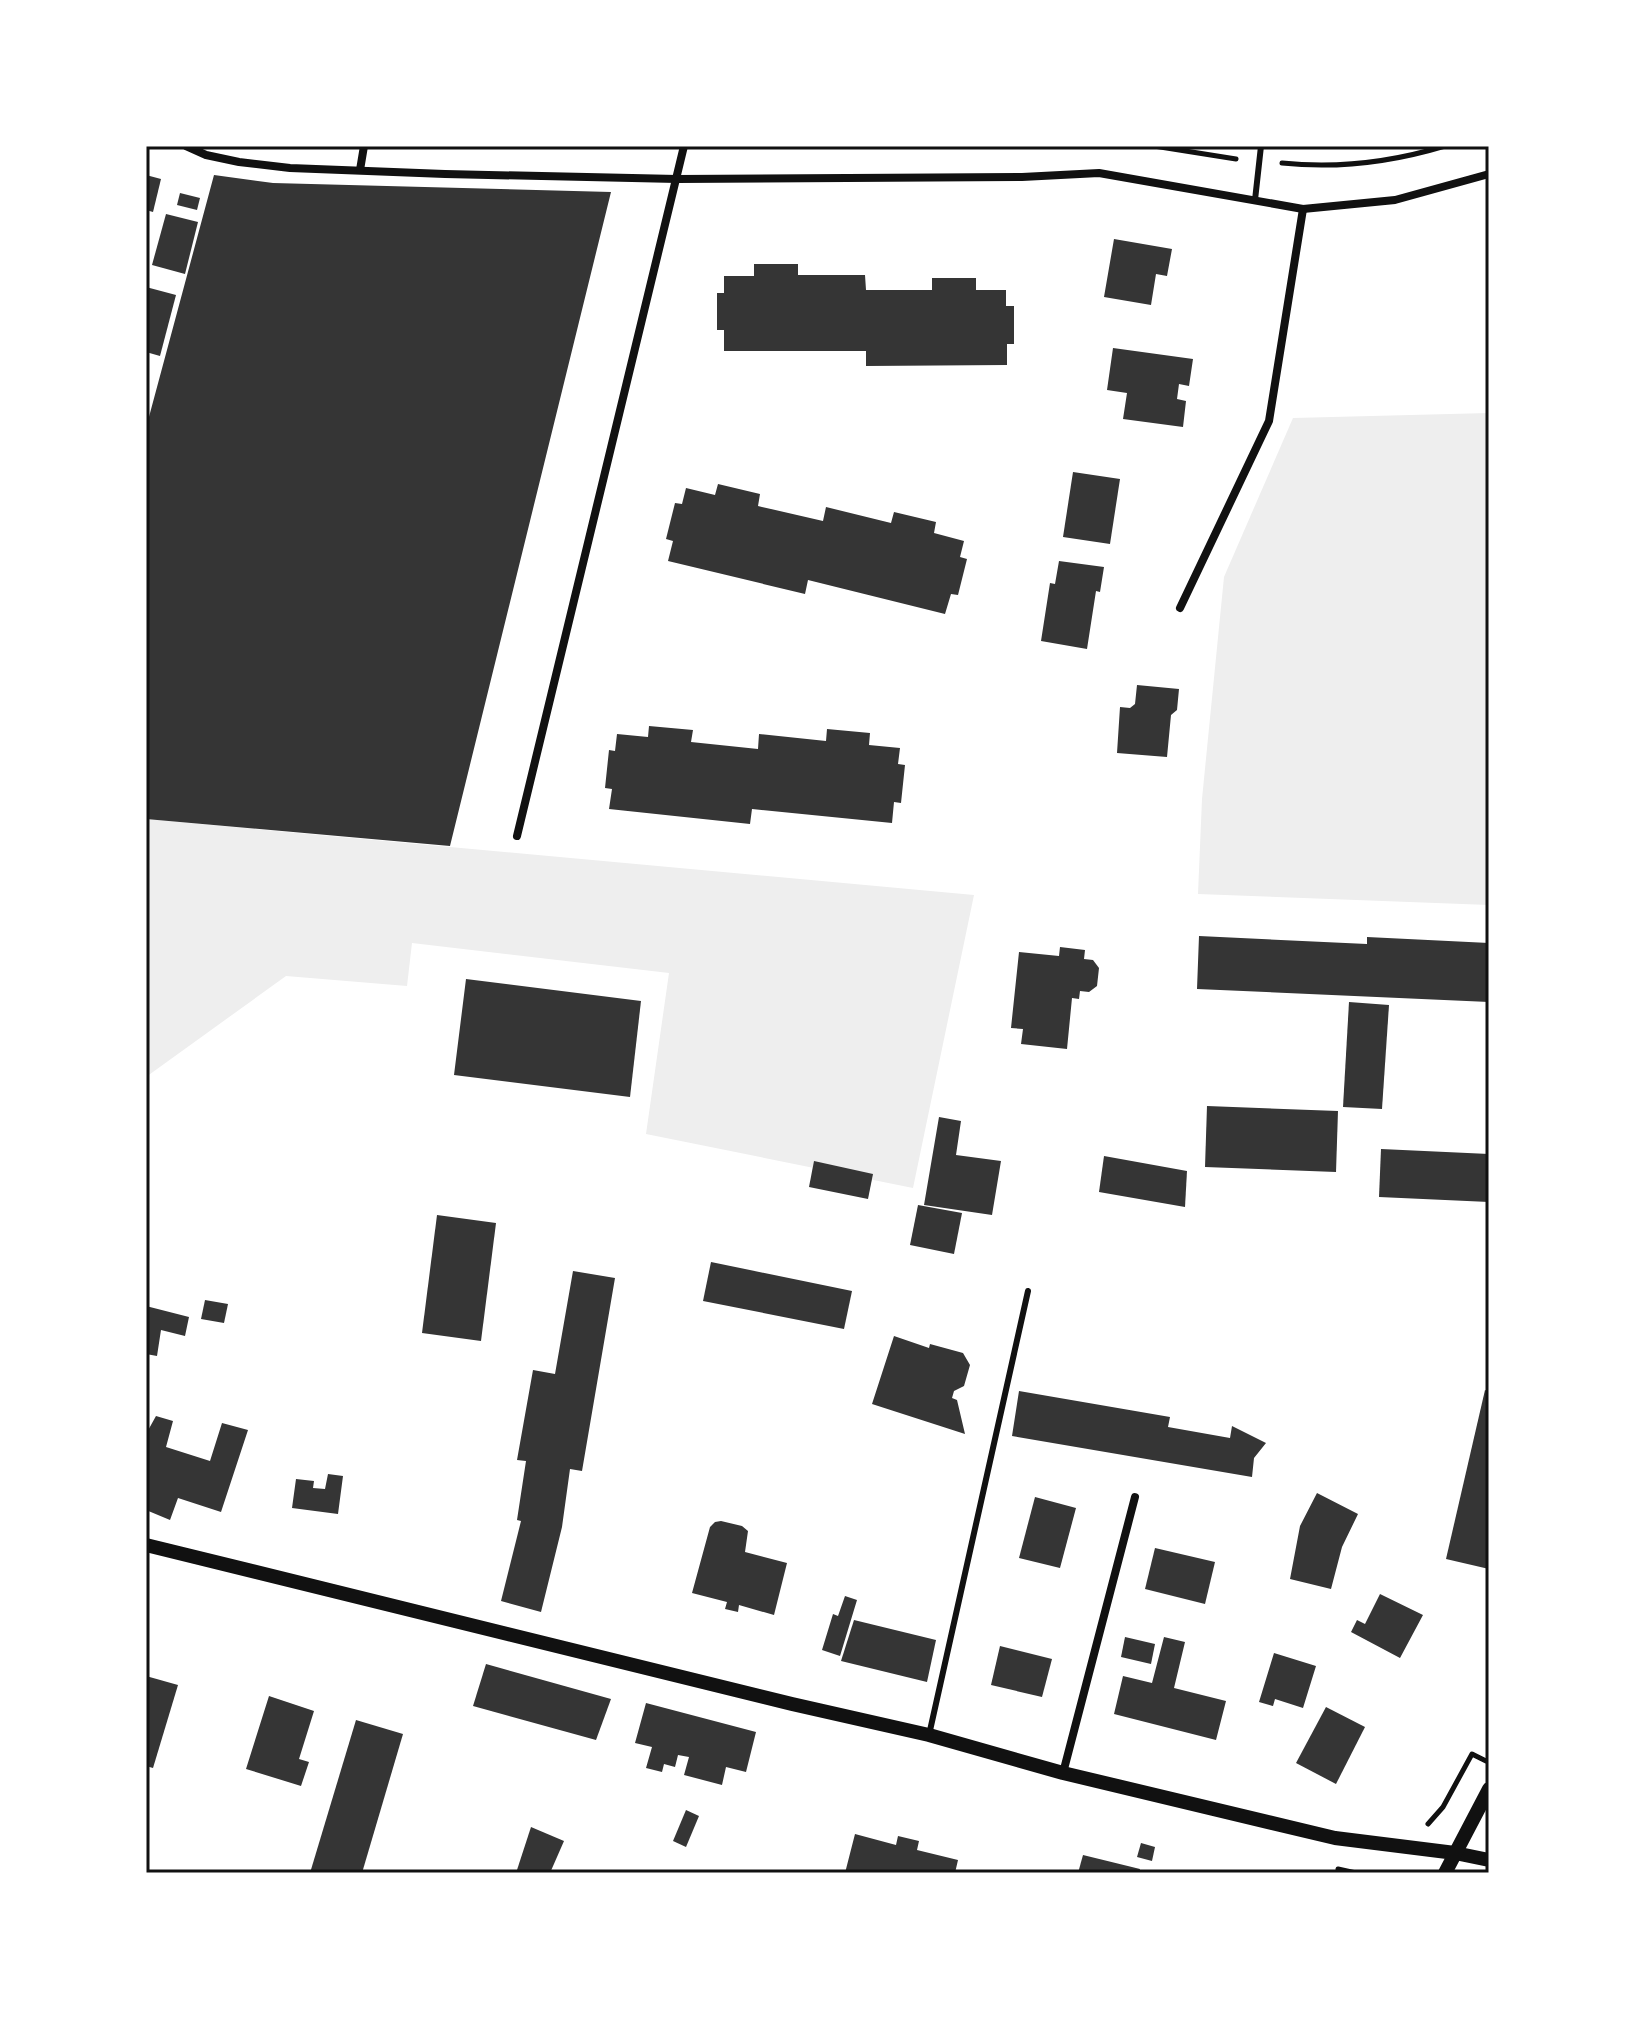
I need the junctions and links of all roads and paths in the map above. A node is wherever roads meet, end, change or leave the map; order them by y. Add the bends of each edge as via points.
1 (186, 146) edge
2 (364, 146) edge
3 (684, 146) edge
4 (1154, 146) edge
5 (1261, 146) edge
6 (1445, 146) edge
7 (207, 150) edge
8 (1259, 161) junction
9 (360, 170) junction
10 (1489, 174) edge
11 (677, 179) junction
12 (1255, 200) junction
13 (1303, 209) junction
14 (1180, 608) dead end
15 (517, 836) dead end
16 (1028, 1291) dead end
17 (1135, 1497) dead end
18 (146, 1545) edge
19 (929, 1735) junction
20 (1063, 1773) junction
21 (1489, 1789) edge
22 (1455, 1853) junction
23 (1489, 1860) edge
24 (1445, 1873) edge

1 - 7 street
2 - 9 street
3 - 11 street
4 - 8 path
5 - 8 lane
6 - 8 path via 1398,160 1309,166
7 - 9 street via 290,168
8 - 12 lane
9 - 11 street
10 - 13 street via 1395,200
11 - 12 street via 1099,173
11 - 15 street
12 - 13 street
13 - 14 street via 1269,421
16 - 19 lane
17 - 20 street
18 - 19 street
19 - 20 street
20 - 22 street via 1335,1838
21 - 22 street
22 - 23 street
22 - 24 street

